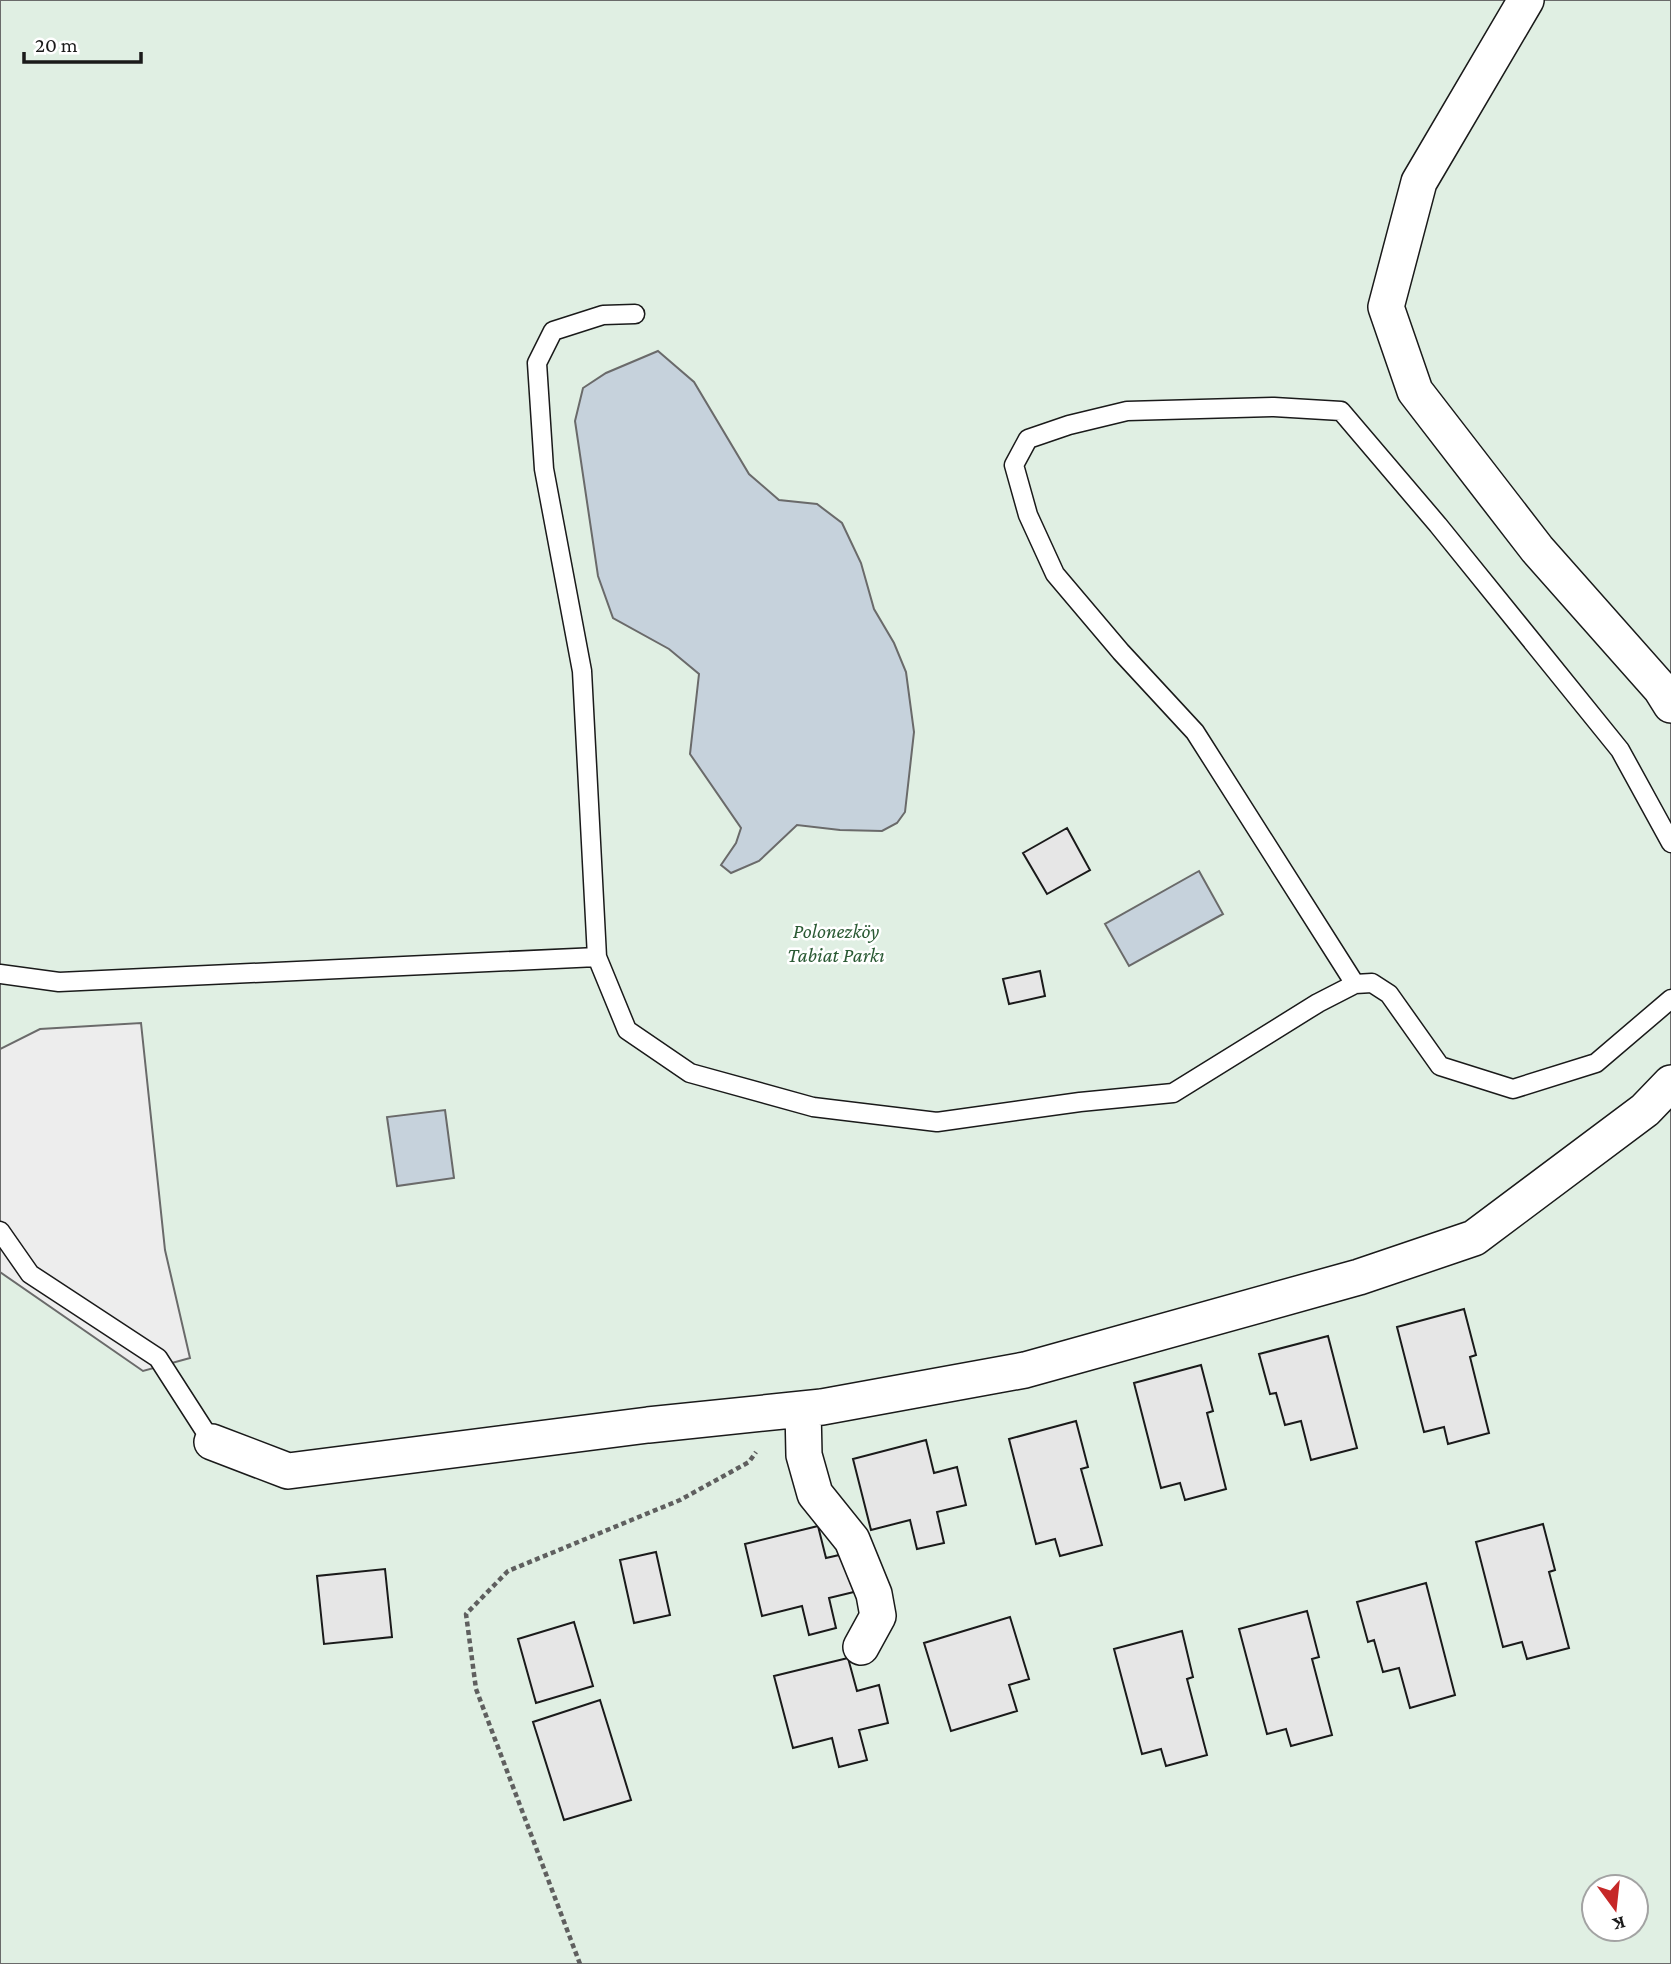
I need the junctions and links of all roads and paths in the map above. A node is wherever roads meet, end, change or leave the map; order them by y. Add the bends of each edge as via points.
1 (1526, 0) edge
2 (635, 314) dead end
3 (1671, 705) edge
4 (1671, 843) edge
5 (597, 957) junction
6 (0, 974) edge
7 (1355, 984) junction
8 (1671, 999) edge
9 (1671, 1083) edge
10 (0, 1231) edge
11 (793, 1410) junction
12 (212, 1442) joint
13 (861, 1647) dead end
14 (580, 1964) edge

1 - 3 street via 1419,182 1386,307 1415,391 1537,550 1661,688
2 - 5 lane via 603,315 553,331 537,363 544,469 582,671
4 - 7 lane via 1620,750 1341,411 1274,407 1127,411 1028,439 1014,465 1028,515 1055,574 1195,732
5 - 6 lane via 59,982
5 - 7 lane via 627,1030 690,1073 813,1107 937,1122 1173,1093
7 - 8 lane via 1372,983 1389,994 1440,1066 1513,1089 1596,1063
9 - 11 street via 1645,1111 1474,1238 1359,1277 1026,1370
10 - 12 lane via 30,1274 158,1358
11 - 12 street via 288,1471
11 - 13 street via 815,1494 852,1540 874,1594 878,1616
11 - 14 path via 749,1462 680,1500 508,1571 466,1614 476,1689

